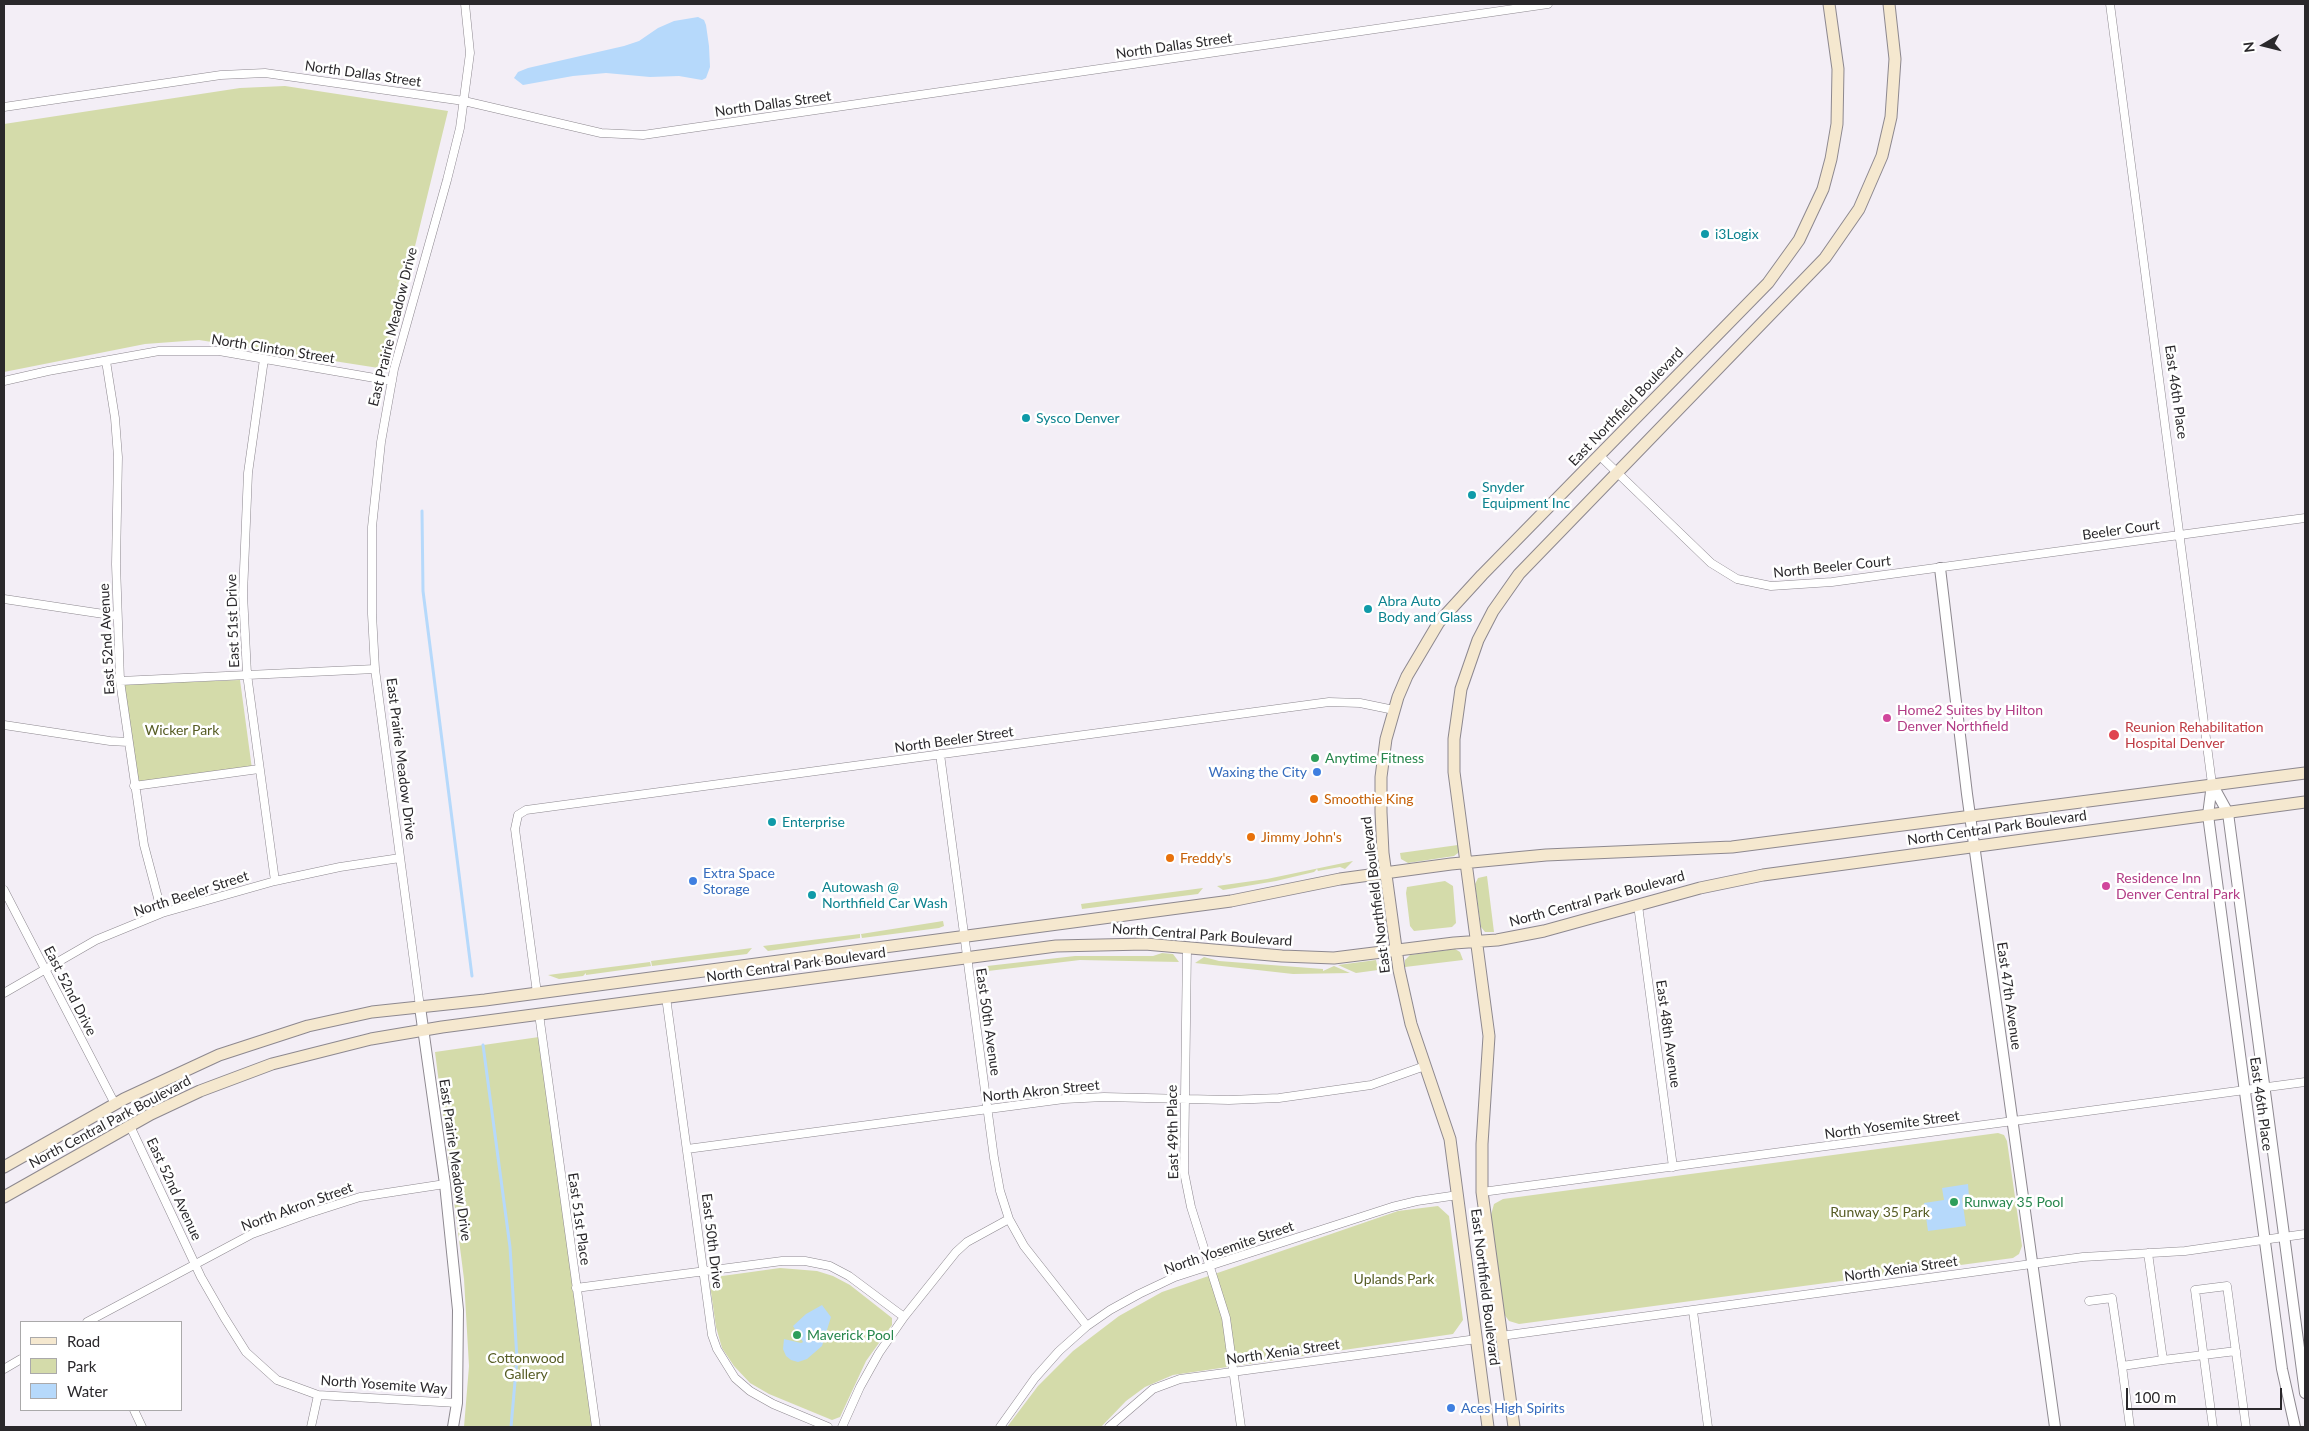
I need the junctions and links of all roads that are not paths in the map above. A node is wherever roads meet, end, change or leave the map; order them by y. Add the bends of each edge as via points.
1 (466, 4) edge
2 (1548, 4) edge
3 (1829, 4) edge
4 (1889, 4) edge
5 (2110, 4) edge
6 (464, 101) junction
7 (4, 107) edge
8 (264, 359) junction
9 (106, 361) junction
10 (392, 380) junction
11 (4, 381) edge
12 (1600, 456) junction
13 (1617, 473) junction
14 (2305, 518) edge
15 (2181, 535) junction
16 (1940, 568) junction
17 (4, 599) edge
18 (117, 616) junction
19 (376, 669) junction
20 (247, 674) junction
21 (120, 681) junction
22 (1394, 710) junction
23 (4, 725) edge
24 (128, 742) junction
25 (940, 754) junction
26 (259, 769) junction
27 (2305, 773) edge
28 (2212, 784) junction
29 (134, 786) junction
30 (2305, 802) edge
31 (2228, 813) junction
32 (2208, 815) junction
33 (1970, 816) junction
34 (1975, 846) junction
35 (400, 858) junction
36 (1466, 862) junction
37 (1386, 872) junction
38 (274, 881) junction
39 (4, 890) edge
40 (1638, 905) junction
41 (162, 913) junction
42 (964, 936) junction
43 (1476, 942) junction
44 (1187, 947) junction
45 (1396, 951) junction
46 (967, 957) junction
47 (45, 970) junction
48 (4, 992) edge
49 (537, 993) junction
50 (666, 997) junction
51 (420, 1006) junction
52 (539, 1014) junction
53 (423, 1031) junction
54 (1425, 1066) junction
55 (2305, 1082) edge
56 (2265, 1088) junction
57 (2245, 1090) junction
58 (1184, 1098) junction
59 (115, 1104) junction
60 (988, 1109) junction
61 (2014, 1121) junction
62 (130, 1126) junction
63 (687, 1149) junction
64 (4, 1167) edge
65 (1673, 1167) junction
66 (445, 1184) junction
67 (1482, 1192) junction
68 (1458, 1195) junction
69 (4, 1197) edge
70 (1009, 1219) junction
71 (2305, 1234) edge
72 (2286, 1237) junction
73 (2265, 1240) junction
74 (2148, 1253) junction
75 (195, 1263) junction
76 (2033, 1264) junction
77 (1211, 1266) junction
78 (703, 1272) junction
79 (576, 1288) junction
80 (2089, 1301) dead end
81 (1693, 1311) junction
82 (904, 1317) junction
83 (89, 1321) edge
84 (1087, 1326) junction
85 (1501, 1336) junction
86 (1477, 1339) junction
87 (2236, 1350) junction
88 (2203, 1355) junction
89 (2163, 1360) junction
90 (20, 1361) edge
91 (2122, 1366) junction
92 (4, 1369) edge
93 (1234, 1371) junction
94 (2305, 1393) edge
95 (318, 1395) junction
96 (456, 1403) junction
97 (135, 1411) edge
98 (144, 1427) edge
99 (311, 1427) edge
100 (453, 1427) edge
101 (596, 1427) edge
102 (828, 1427) edge
103 (842, 1427) edge
104 (1000, 1427) edge
105 (1108, 1427) edge
106 (1241, 1427) edge
107 (1488, 1427) edge
108 (1514, 1427) edge
109 (1708, 1427) edge
110 (2055, 1427) edge
111 (2130, 1427) edge
112 (2213, 1427) edge
113 (2246, 1427) edge
114 (2295, 1427) edge

1 - 6 street, East Prairie Meadow Drive via 470,53
2 - 6 street, North Dallas Street via 643,135 601,132
3 - 12 main road, East Northfield Boulevard via 1838,69 1837,124 1827,175 1806,229 1768,283
4 - 13 main road, East Northfield Boulevard via 1894,59 1891,117 1882,156 1859,209 1825,258
5 - 15 street, East 46th Place
6 - 7 street, North Dallas Street via 248,73
6 - 10 street, East Prairie Meadow Drive via 451,168
8 - 9 street, North Clinton Street via 219,351 159,351
8 - 10 street, North Clinton Street
8 - 20 street, East 51st Drive via 250,454 245,523 243,594
9 - 11 street, North Clinton Street
9 - 18 street, East 52nd Avenue via 118,457
10 - 19 street, East Prairie Meadow Drive via 379,456 372,527 371,597
12 - 13 street, North Beeler Court
12 - 22 main road, East Northfield Boulevard via 1439,622 1412,665
13 - 16 street, North Beeler Court via 1711,563 1738,579 1754,584 1799,586
13 - 36 main road, East Northfield Boulevard via 1519,574 1493,611 1471,656 1459,697 1454,739 1456,792
14 - 15 street, Beeler Court
15 - 16 street, Beeler Court
15 - 28 street, East 46th Place
16 - 33 street, East 47th Avenue
17 - 18 street
18 - 21 street, East 52nd Avenue
19 - 20 street
19 - 35 street, East Prairie Meadow Drive
20 - 21 street
20 - 26 street, East 51st Drive
21 - 24 street, East 52nd Avenue
22 - 25 street, North Beeler Street via 1360,703 1329,702
22 - 37 main road, East Northfield Boulevard via 1381,777
23 - 24 street
24 - 29 street, East 52nd Avenue
25 - 42 street, East 50th Avenue
25 - 49 street, North Beeler Street via 531,809 518,815 515,829
26 - 29 street
26 - 38 street, East 51st Drive
27 - 28 main road, North Central Park Boulevard
28 - 31 street, East 46th Place
28 - 32 street, East 46th Place
28 - 33 main road, North Central Park Boulevard
29 - 41 street, East 52nd Avenue via 144,845
30 - 31 main road, North Central Park Boulevard
31 - 32 main road, North Central Park Boulevard
31 - 56 street, East 46th Place
32 - 34 main road, North Central Park Boulevard
32 - 57 street, East 46th Place
33 - 34 street, East 47th Avenue
33 - 36 main road, North Central Park Boulevard via 1719,849 1546,855
34 - 40 main road, North Central Park Boulevard via 1756,876
34 - 61 street, East 47th Avenue
35 - 38 street, North Beeler Street
35 - 51 street, East Prairie Meadow Drive
36 - 37 main road, North Central Park Boulevard
36 - 43 main road, East Northfield Boulevard
37 - 42 main road, North Central Park Boulevard via 1232,901
37 - 45 main road, East Northfield Boulevard
38 - 41 street, North Beeler Street
39 - 47 street, East 52nd Drive
40 - 43 main road, North Central Park Boulevard via 1539,932
40 - 65 street, East 48th Avenue
41 - 47 street, North Beeler Street via 96,940
42 - 46 street, East 50th Avenue
42 - 49 main road, North Central Park Boulevard
43 - 45 main road, North Central Park Boulevard
43 - 67 main road, East Northfield Boulevard via 1490,1050 1482,1144
44 - 45 main road, North Central Park Boulevard via 1297,957 1344,957
44 - 46 main road, North Central Park Boulevard via 1092,944
44 - 58 street, East 49th Place
45 - 54 main road, East Northfield Boulevard via 1411,1024
46 - 50 main road, North Central Park Boulevard
46 - 60 street, East 50th Avenue
47 - 48 street, North Beeler Street
47 - 59 street, East 52nd Drive
49 - 51 main road, North Central Park Boulevard
50 - 52 main road, North Central Park Boulevard
50 - 63 street, East 50th Drive
51 - 53 street, East Prairie Meadow Drive
51 - 59 main road, North Central Park Boulevard via 372,1012 267,1038 193,1066
52 - 53 main road, North Central Park Boulevard
52 - 79 street, East 51st Place
53 - 62 main road, North Central Park Boulevard via 347,1044 272,1064 200,1091
53 - 66 street, East Prairie Meadow Drive
54 - 58 street, North Akron Street via 1371,1085 1279,1098
54 - 68 main road, East Northfield Boulevard via 1450,1139
55 - 56 street, North Yosemite Street
56 - 57 street, North Yosemite Street
56 - 72 street, East 46th Place
57 - 61 street, North Yosemite Street
57 - 73 street, East 46th Place
58 - 60 street, North Akron Street via 1064,1099
58 - 77 street, East 49th Place via 1184,1172 1191,1207
59 - 64 main road, North Central Park Boulevard
60 - 63 street, North Akron Street
60 - 70 street, East 50th Avenue via 1000,1191
61 - 65 street, North Yosemite Street
61 - 76 street, East 47th Avenue
62 - 69 main road, North Central Park Boulevard
62 - 75 street, East 52nd Avenue
63 - 78 street, East 50th Drive
65 - 67 street, North Yosemite Street
66 - 75 street, North Akron Street via 360,1198 307,1214 252,1234
66 - 96 street, East Prairie Meadow Drive via 458,1310
67 - 85 main road, East Northfield Boulevard
68 - 77 street, North Yosemite Street via 1392,1207
68 - 86 main road, East Northfield Boulevard
70 - 82 street via 967,1242 956,1252
70 - 84 street, East 50th Avenue via 1040,1268
71 - 72 street, North Xenia Street
72 - 73 street, North Xenia Street
72 - 94 street, East 46th Place
73 - 74 street, North Xenia Street
73 - 114 street, East 46th Place via 2282,1369
74 - 76 street, North Xenia Street
74 - 89 street
75 - 83 street, North Akron Street
75 - 95 street, North Yosemite Way via 246,1352 278,1380
76 - 81 street, North Xenia Street
76 - 110 street, East 47th Avenue
77 - 84 street, North Yosemite Street via 1139,1294
77 - 93 street, East 49th Place via 1226,1318
78 - 79 street
78 - 82 street via 782,1261 830,1266 849,1276
78 - 102 street, East 50th Drive via 712,1335 723,1362 735,1378 773,1404
79 - 101 street, East 51st Place
80 - 91 street via 2112,1298
81 - 85 street, North Xenia Street
81 - 109 street
82 - 103 street via 879,1353
84 - 104 street, North Yosemite Street via 1035,1378
85 - 108 main road, East Northfield Boulevard
86 - 93 street, North Xenia Street
86 - 107 main road, East Northfield Boulevard
87 - 88 street
87 - 88 street via 2227,1286 2195,1290
87 - 113 street
88 - 89 street
88 - 112 street
89 - 91 street
90 - 92 street
91 - 111 street
93 - 105 street, North Xenia Street via 1162,1384
93 - 106 street
95 - 96 street, North Yosemite Way
95 - 99 street
96 - 100 street, East Prairie Meadow Drive
97 - 98 street

